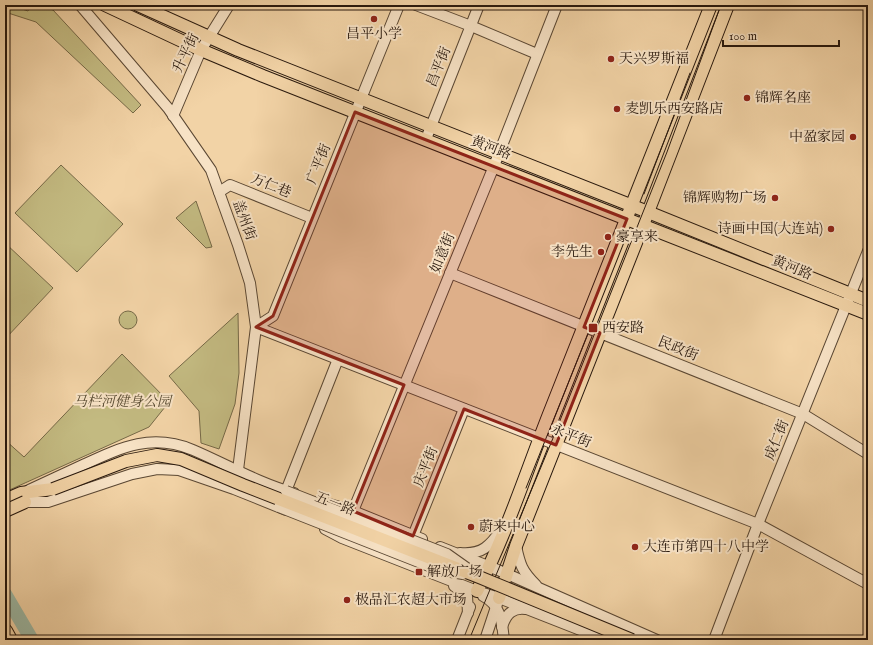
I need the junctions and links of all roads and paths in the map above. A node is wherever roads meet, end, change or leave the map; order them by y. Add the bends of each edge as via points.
1 (80, 5) edge
2 (104, 5) edge
3 (138, 5) edge
4 (229, 5) edge
5 (399, 5) edge
6 (416, 5) edge
7 (479, 5) edge
8 (558, 5) edge
9 (711, 5) edge
10 (728, 5) edge
11 (471, 26) junction
12 (209, 37) junction
13 (202, 50) junction
14 (537, 54) junction
15 (361, 99) junction
16 (355, 112) junction
17 (173, 116) junction
18 (431, 127) junction
19 (426, 139) junction
20 (499, 153) junction
21 (494, 166) junction
22 (219, 192) junction
23 (632, 206) junction
24 (648, 212) junction
25 (312, 218) junction
26 (627, 219) junction
27 (643, 225) junction
28 (868, 251) edge
29 (450, 273) junction
30 (849, 300) junction
31 (868, 302) edge
32 (868, 314) edge
33 (256, 327) junction
34 (584, 327) junction
35 (600, 333) junction
36 (338, 359) junction
37 (404, 385) junction
38 (464, 409) junction
39 (803, 414) junction
40 (539, 438) junction
41 (556, 445) junction
42 (868, 454) edge
43 (238, 472) junction
44 (234, 489) junction
45 (286, 491) junction
46 (24, 498) junction
47 (5, 500) edge
48 (279, 507) junction
49 (353, 510) junction
50 (5, 511) edge
51 (509, 518) junction
52 (758, 524) junction
53 (413, 536) junction
54 (516, 546) junction
55 (452, 552) junction
56 (489, 567) junction
57 (435, 574) junction
58 (507, 575) junction
59 (479, 577) junction
60 (868, 584) edge
61 (477, 591) junction
62 (550, 593) junction
63 (498, 602) junction
64 (529, 610) junction
65 (468, 613) junction
66 (502, 627) junction
67 (5, 631) edge
68 (10, 640) edge
69 (457, 640) edge
70 (485, 640) edge
71 (504, 640) edge
72 (606, 640) edge
73 (632, 640) edge
74 (657, 640) edge
75 (714, 640) edge

1 - 17 street, 盖州街
2 - 13 main road, 黄河路
3 - 12 main road, 黄河路
4 - 12 street, 升平街
5 - 15 street, 广平街
6 - 11 street
7 - 11 street, 昌平街
8 - 14 street, 如意街
9 - 23 main road
10 - 24 main road
11 - 14 street
11 - 18 street, 昌平街
12 - 13 street, 升平街
12 - 15 main road, 黄河路
13 - 16 main road, 黄河路
13 - 17 street, 升平街
14 - 20 street, 如意街
15 - 16 street, 广平街
15 - 18 main road, 黄河路
16 - 19 main road, 黄河路
16 - 25 street, 广平街
17 - 22 street, 盖州街 via 211,170
18 - 19 street, 昌平街
18 - 20 main road, 黄河路
19 - 21 main road, 黄河路
20 - 21 street, 如意街
20 - 23 main road, 黄河路
21 - 26 main road, 黄河路
21 - 29 street, 如意街
22 - 25 street, 万仁巷 via 230,185
22 - 33 street, 盖州街 via 250,283
23 - 24 main road, 黄河路
23 - 26 main road
24 - 27 main road
24 - 30 main road, 黄河路
25 - 33 street, 广平街 via 273,316
26 - 27 main road, 黄河路
26 - 34 main road
27 - 30 main road, 黄河路
27 - 35 main road
28 - 30 street, 成仁街
29 - 34 street, 民政街
29 - 37 street, 如意街
30 - 31 main road, 黄河路
30 - 32 main road, 黄河路
30 - 39 street, 成仁街
33 - 36 street, 永平街
33 - 43 street, 盖州街
34 - 35 street, 民政街
34 - 40 main road
35 - 39 street, 民政街
35 - 41 main road
36 - 37 street, 永平街
36 - 45 street
37 - 38 street, 永平街
37 - 49 street, 如意街
38 - 40 street, 永平街
38 - 53 street, 庆平街
39 - 42 street, 民政街
39 - 52 street, 成仁街
40 - 41 street, 永平街
40 - 51 main road
41 - 52 street, 永平街
41 - 54 main road
43 - 44 street, 盖州街
43 - 45 street
43 - 46 street via 178,445 164,442 145,443 119,449
44 - 46 street via 179,470 157,469 132,474 48,502
44 - 48 street
45 - 49 street
45 - 59 street, bridge via 447,554
46 - 47 main road
46 - 50 main road, bridge
46 - 59 main road, 五一路, bridge via 126,461 157,455 181,459
48 - 57 street via 342,538
48 - 59 street, bridge via 440,570
49 - 53 street
51 - 55 street via 486,549 469,554
51 - 56 main road
52 - 60 street, 永平街
52 - 75 street, 成仁街
53 - 55 street
54 - 58 main road
54 - 62 street via 524,571 537,585
55 - 56 street
56 - 58 street
56 - 61 main road
56 - 63 street
57 - 61 street
57 - 65 street via 466,596
58 - 62 street
58 - 63 main road
59 - 73 main road, 五一路, bridge
61 - 63 street
61 - 65 street
62 - 74 street
63 - 64 street
63 - 66 street
63 - 70 street
64 - 66 street via 521,608 510,612
64 - 72 street
65 - 69 street
66 - 71 street
67 - 68 highway

